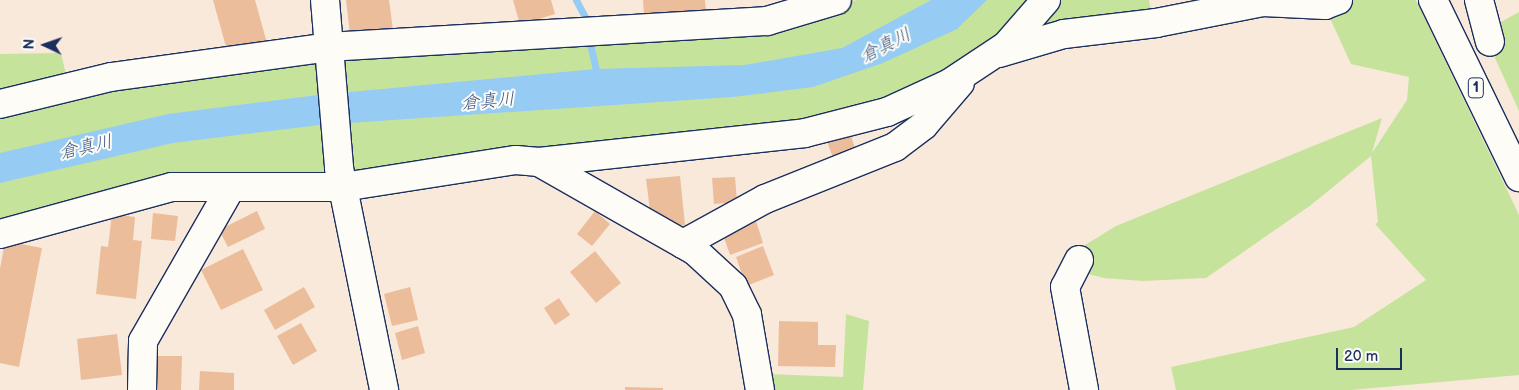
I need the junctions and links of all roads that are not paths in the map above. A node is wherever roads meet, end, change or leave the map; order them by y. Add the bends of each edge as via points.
1 (325, 0) edge
2 (837, 0) edge
3 (1046, 0) edge
4 (1338, 0) edge
5 (1433, 0) edge
6 (1479, 0) edge
7 (1490, 42) dead end
8 (329, 51) junction
9 (983, 61) junction
10 (0, 104) edge
11 (539, 162) junction
12 (1519, 177) edge
13 (341, 178) junction
14 (230, 189) junction
15 (0, 234) edge
16 (683, 244) junction
17 (1079, 260) dead end
18 (142, 390) edge
19 (384, 390) edge
20 (760, 390) edge
21 (1084, 390) edge

1 - 8 main road
2 - 8 main road via 767,21
3 - 9 main road via 1006,46
4 - 9 main road via 1325,5 1263,2 1156,23 1064,34
5 - 12 main road, 1
6 - 7 main road
8 - 10 main road via 111,77
8 - 13 main road
9 - 11 main road via 950,83 887,112 805,134
9 - 16 main road via 924,125 895,147 765,199
11 - 13 main road via 516,160
11 - 16 main road
13 - 14 main road
13 - 19 main road
14 - 15 main road via 172,187
14 - 18 main road via 143,341
16 - 20 main road via 733,286 747,315
17 - 21 main road via 1065,287

